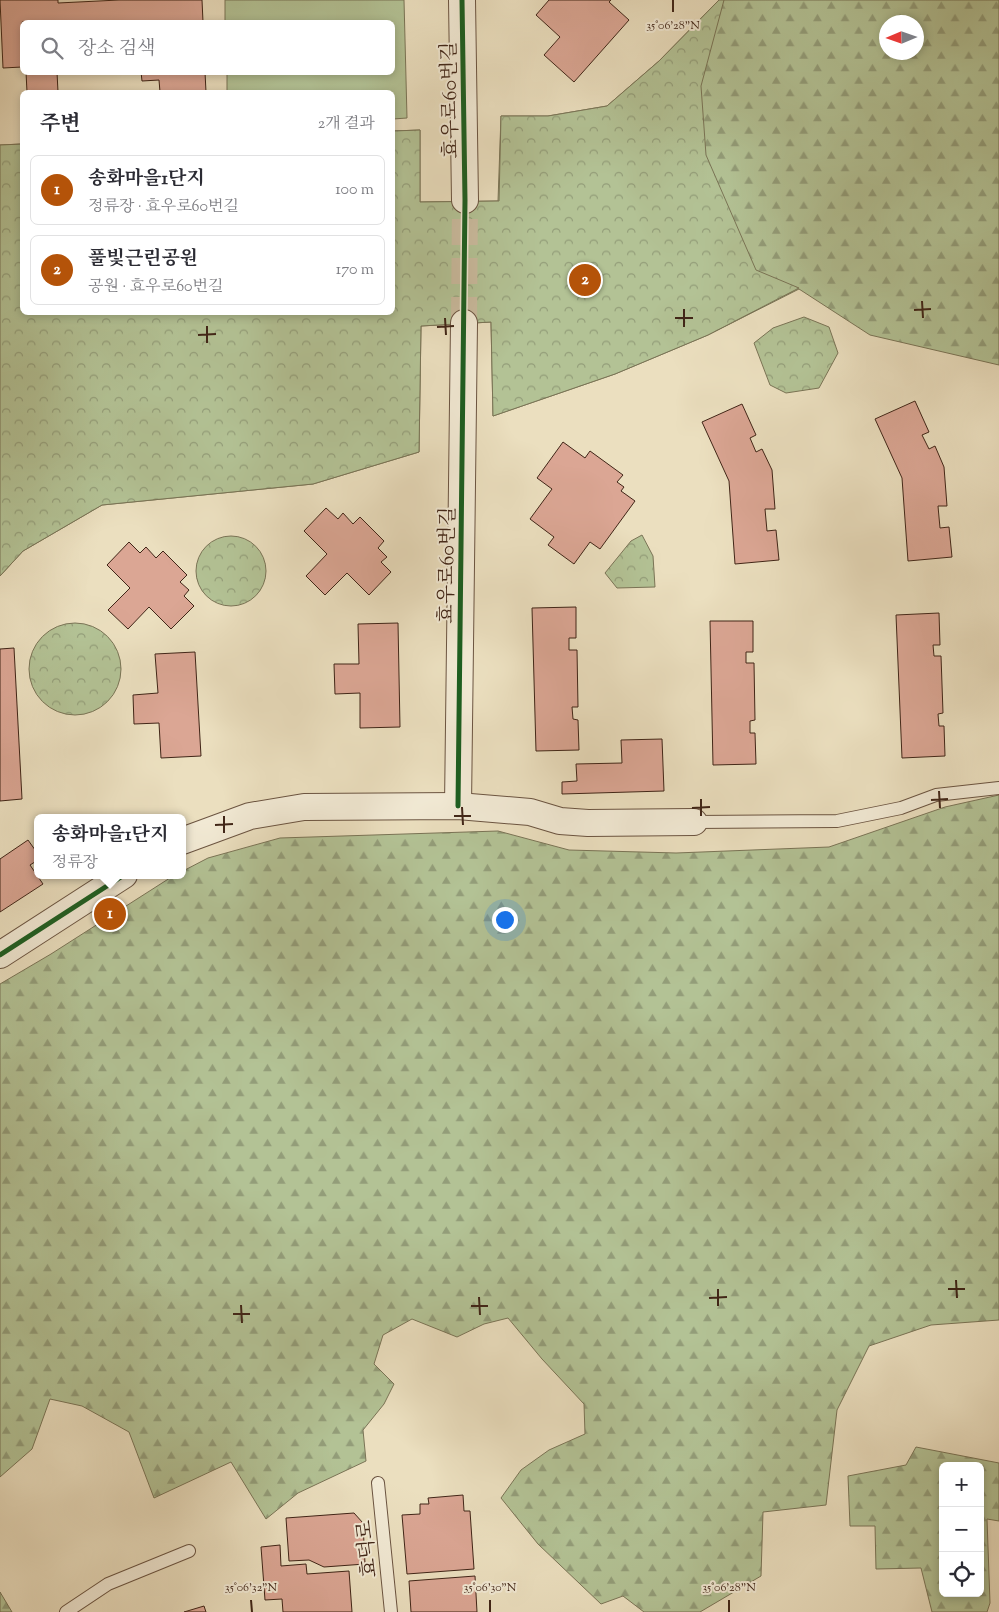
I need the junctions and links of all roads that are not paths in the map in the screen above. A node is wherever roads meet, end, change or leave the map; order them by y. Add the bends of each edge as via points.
1 (462, 0) edge
2 (465, 200) tunnel mouth
3 (464, 323) tunnel mouth
4 (999, 788) edge
5 (458, 806) junction
6 (694, 822) joint
7 (186, 840) edge
8 (118, 879) edge
9 (0, 955) edge
10 (378, 1483) dead end
11 (189, 1552) dead end
12 (66, 1612) edge
13 (391, 1612) edge

1 - 2 street, 효우로60번길
3 - 5 street, 효우로60번길
4 - 6 lane via 936,795 901,808 837,821
5 - 6 street via 530,812 560,821 588,823
5 - 7 street via 304,808 250,816
8 - 9 street
10 - 13 lane, 효덕로
11 - 12 lane via 108,1584

